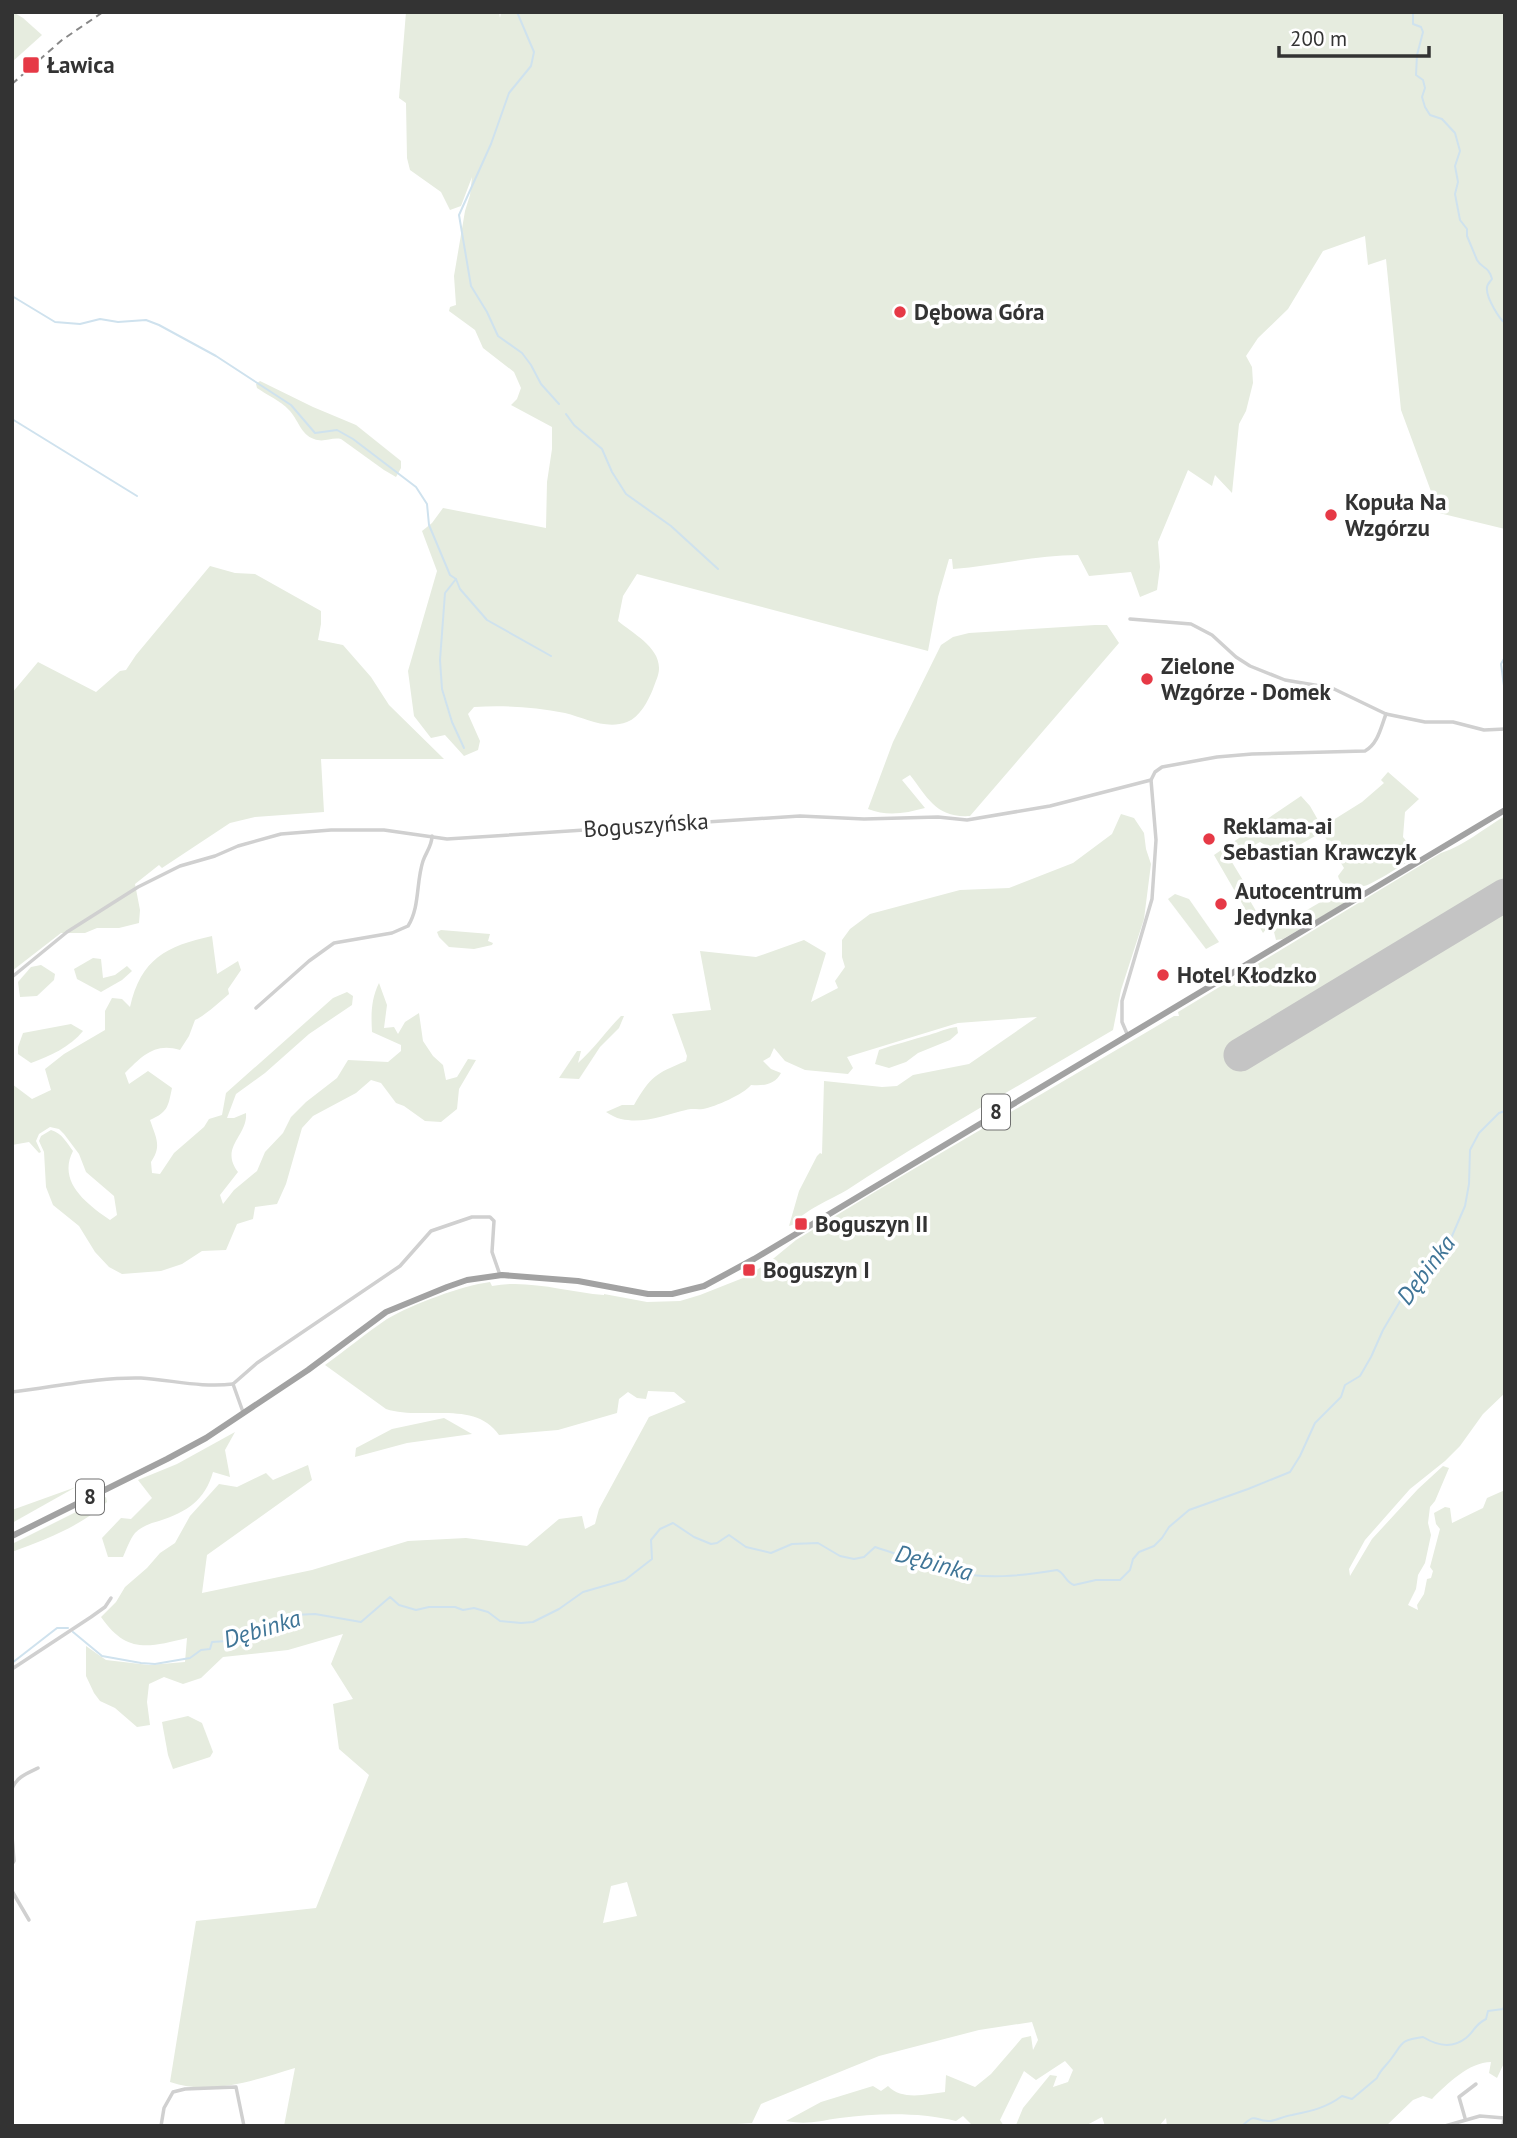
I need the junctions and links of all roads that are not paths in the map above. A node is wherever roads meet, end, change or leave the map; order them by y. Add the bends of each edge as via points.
1 (1130, 619) dead end
2 (1386, 714) junction
3 (1505, 729) edge
4 (1151, 780) junction
5 (1505, 810) edge
6 (432, 836) junction
7 (12, 977) edge
8 (256, 1008) dead end
9 (1128, 1036) junction
10 (500, 1275) junction
11 (233, 1384) junction
12 (12, 1392) edge
13 (243, 1413) junction
14 (12, 1536) edge
15 (111, 1598) dead end
16 (12, 1669) edge
17 (38, 1768) dead end
18 (12, 1788) edge
19 (12, 1836) edge
20 (12, 1864) edge
21 (12, 1891) edge
22 (29, 1920) dead end
23 (1476, 2084) dead end
24 (1504, 2117) edge
25 (1465, 2119) junction
26 (161, 2126) edge
27 (244, 2126) edge
28 (1445, 2126) edge
29 (1503, 2126) edge

1 - 2 street via 1191,624 1250,666 1284,680 1332,688
2 - 3 street via 1484,730
2 - 4 street, Boguszyńska via 1376,740 1365,751 1217,757 1162,767
4 - 6 street, Boguszyńska via 1050,806 967,820 800,816 475,838
4 - 9 street via 1156,855 1152,899 1122,1001 1122,1022
5 - 9 highway, 8
6 - 7 street, Boguszyńska via 331,830 281,834 238,846 138,887 67,932
6 - 8 street via 408,926 334,943
9 - 10 highway, 8 via 754,1259 695,1289 648,1294 578,1281
10 - 11 street via 492,1252 494,1221 490,1217 472,1217 436,1229 400,1266
10 - 13 highway, 8 via 458,1283 386,1312
11 - 12 street via 132,1378
11 - 13 street
13 - 14 highway, 8 via 177,1454
15 - 16 street via 105,1607
17 - 18 street via 23,1775
19 - 20 street
21 - 22 street
23 - 25 street via 1459,2096
24 - 25 street
24 - 29 street
25 - 28 street
26 - 27 street via 173,2092 236,2087

